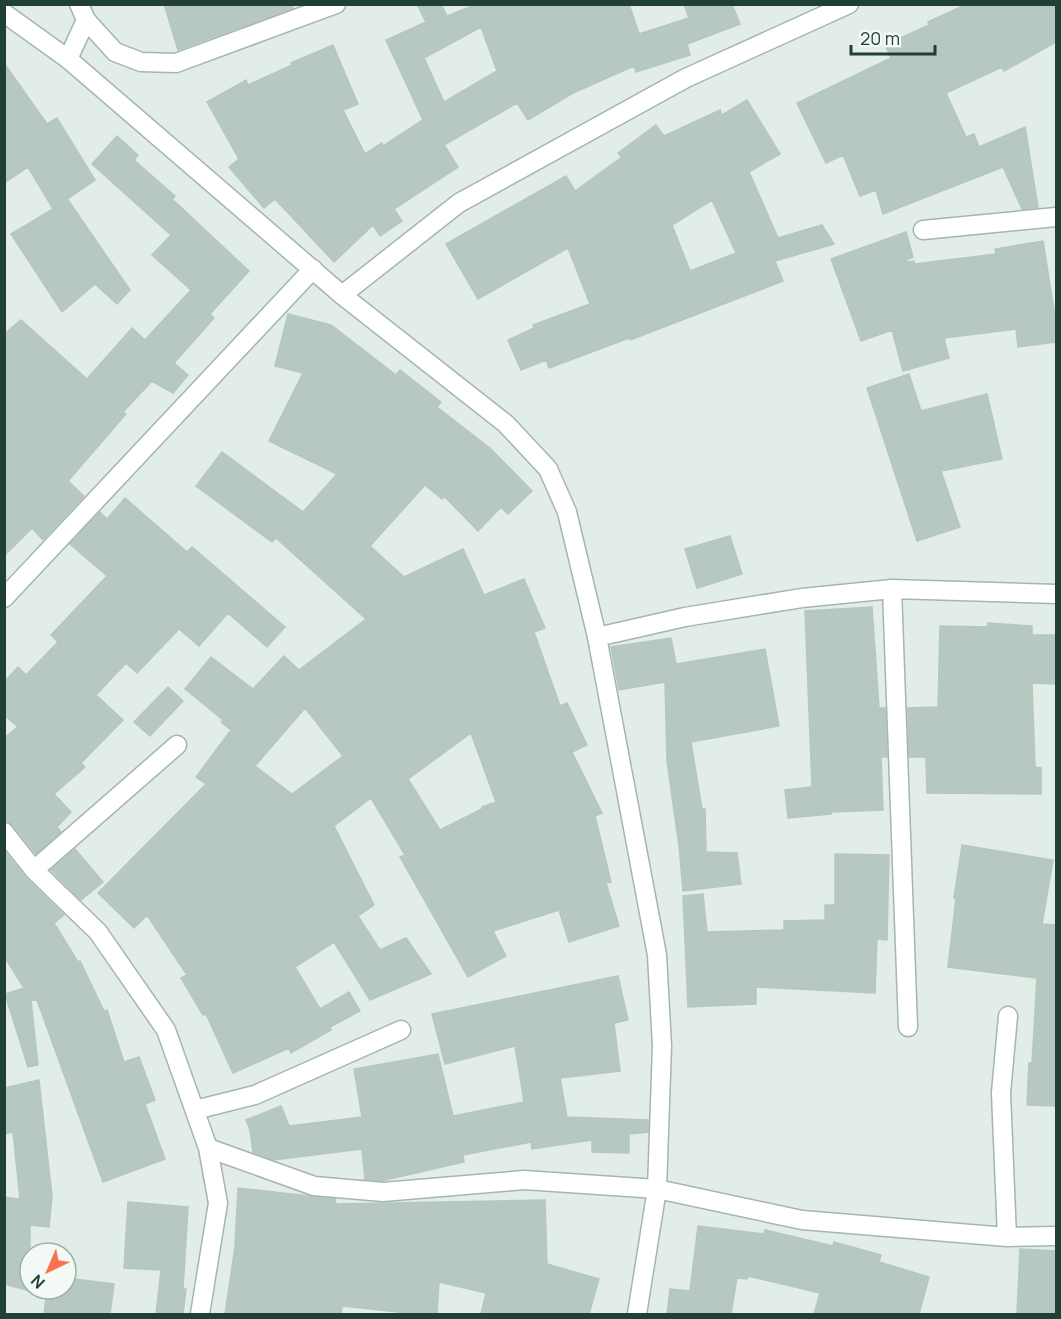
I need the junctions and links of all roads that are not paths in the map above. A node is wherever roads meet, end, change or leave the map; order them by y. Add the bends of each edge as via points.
1 (336, 4) edge
2 (849, 4) edge
3 (83, 12) edge
4 (4, 13) edge
5 (68, 60) junction
6 (1056, 217) edge
7 (923, 230) dead end
8 (313, 269) junction
9 (342, 295) junction
10 (892, 589) junction
11 (1056, 594) edge
12 (4, 598) edge
13 (597, 637) junction
14 (177, 745) dead end
15 (4, 832) edge
16 (34, 870) junction
17 (1008, 1016) dead end
18 (908, 1027) dead end
19 (401, 1030) dead end
20 (195, 1110) junction
21 (208, 1148) junction
22 (657, 1189) junction
23 (1007, 1236) junction
24 (1056, 1236) edge
25 (200, 1314) edge
26 (637, 1314) edge

1 - 3 street via 176,63 141,62 115,52
2 - 9 street via 686,78 459,203
3 - 5 street
4 - 5 street
5 - 8 street
6 - 7 street
8 - 9 street
8 - 12 street
9 - 13 street via 506,424 549,469 567,512
10 - 11 street
10 - 13 street via 685,616
10 - 18 street
13 - 22 street via 657,956 662,1046
14 - 16 street
15 - 16 street
16 - 20 street via 98,932 166,1030
17 - 23 street via 1001,1093
19 - 20 street via 255,1095
20 - 21 street
21 - 22 street via 314,1186 383,1192 524,1180
21 - 25 street via 218,1203
22 - 23 street via 802,1220
22 - 26 street
23 - 24 street

